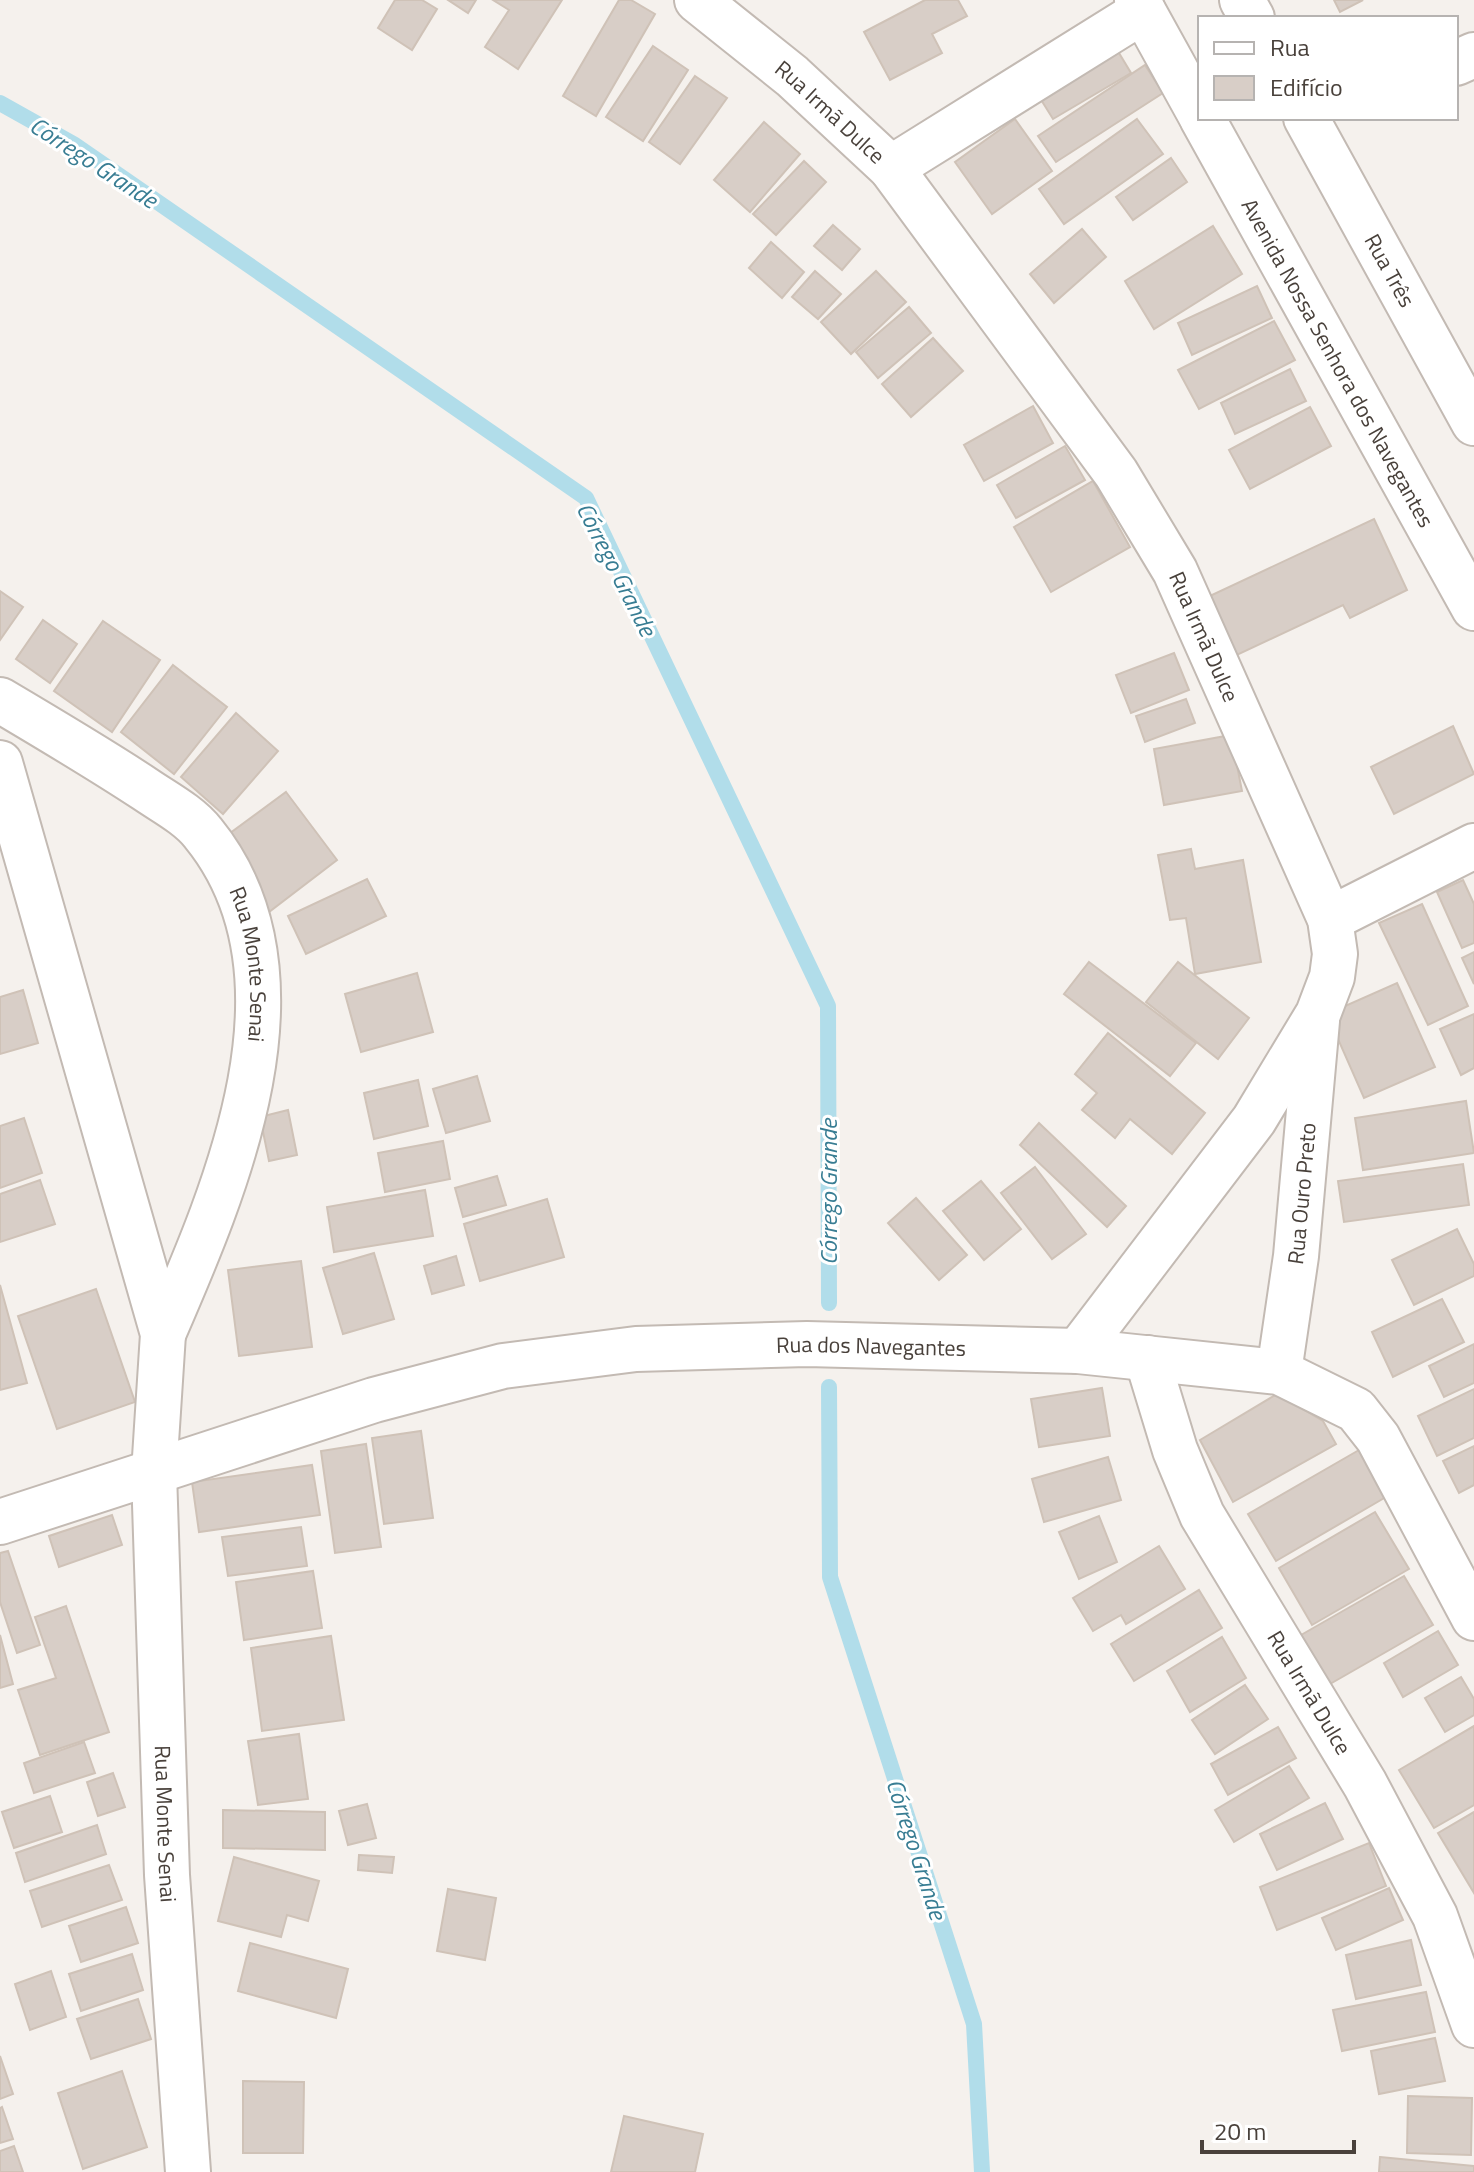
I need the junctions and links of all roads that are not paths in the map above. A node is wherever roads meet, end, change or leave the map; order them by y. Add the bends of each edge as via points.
1 (697, 0) edge
2 (1140, 5) edge
3 (1198, 111) edge
4 (1203, 120) edge
5 (1322, 123) edge
6 (891, 168) junction
7 (1474, 423) edge
8 (1474, 608) edge
9 (0, 700) edge
10 (0, 763) edge
11 (1474, 846) edge
12 (1330, 919) junction
13 (1318, 1014) junction
14 (163, 1334) junction
15 (1078, 1351) junction
16 (1147, 1358) junction
17 (1279, 1372) junction
18 (154, 1473) junction
19 (0, 1522) edge
20 (1474, 1618) edge
21 (1474, 2025) edge
22 (188, 2172) edge

1 - 6 street, Rua Irmã Dulce via 792,76
2 - 3 street, Avenida Nossa Senhora dos Navegantes
2 - 6 street
4 - 8 street, Avenida Nossa Senhora dos Navegantes
5 - 7 street, Rua Três
6 - 12 street, Rua Irmã Dulce via 1116,473 1149,526 1175,571
9 - 14 street, Rua Monte Senai via 131,780 203,832 232,880 255,940 261,1001 254,1064 216,1212
10 - 14 street
11 - 12 street
12 - 13 street, Rua Irmã Dulce via 1335,954
13 - 15 street, Rua Irmã Dulce via 1254,1120
13 - 17 street, Rua Ouro Preto via 1309,1138
14 - 18 street, Rua Monte Senai
15 - 16 street, Rua dos Navegantes
15 - 18 street, Rua dos Navegantes via 807,1344 636,1349 518,1364 374,1400
16 - 17 street, Rua dos Navegantes
16 - 21 street, Rua Irmã Dulce via 1202,1515 1379,1810 1435,1916
17 - 20 street, Rua dos Navegantes via 1356,1410 1385,1450
18 - 19 street, Rua dos Navegantes
18 - 22 street, Rua Monte Senai via 167,1875

